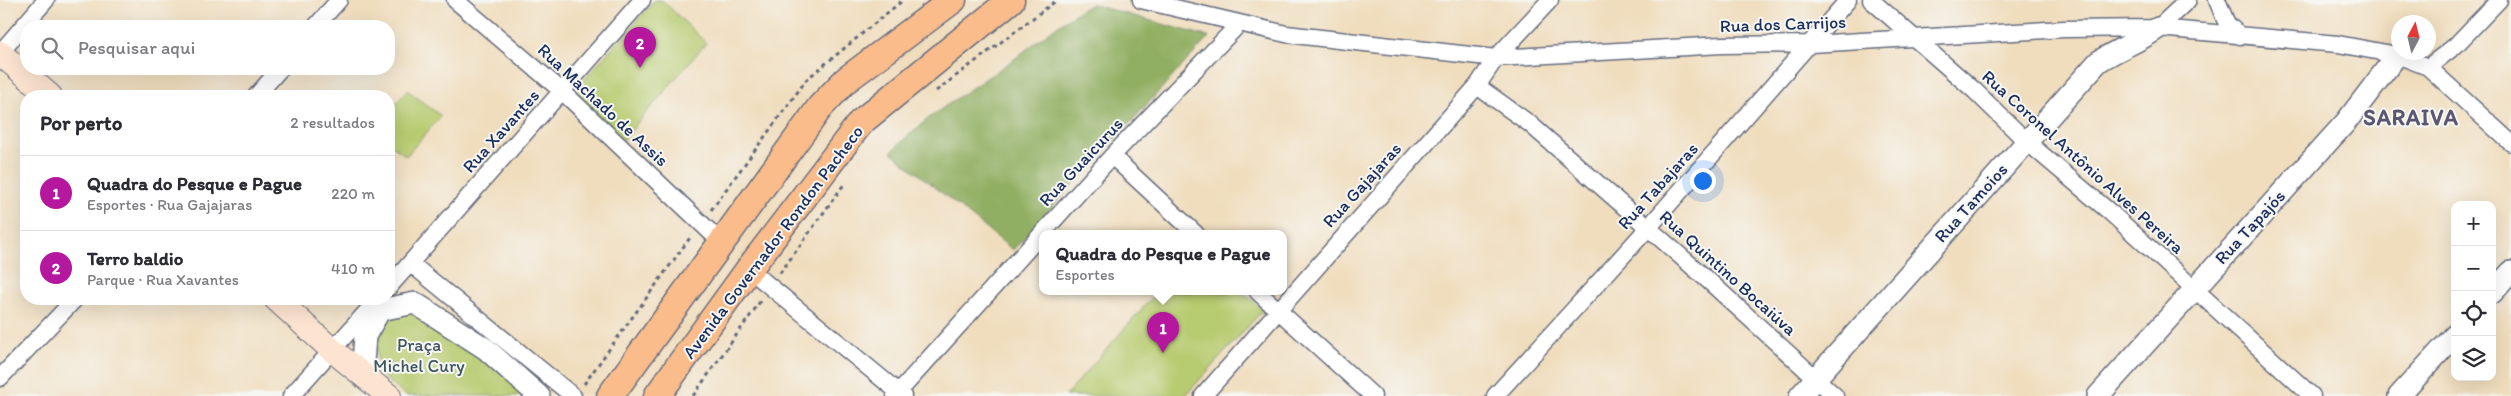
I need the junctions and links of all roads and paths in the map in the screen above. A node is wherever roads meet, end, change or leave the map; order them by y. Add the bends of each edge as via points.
1 (46, 0) edge
2 (339, 0) edge
3 (455, 0) edge
4 (642, 0) edge
5 (903, 0) edge
6 (953, 0) edge
7 (1011, 0) edge
8 (1057, 0) edge
9 (1141, 0) edge
10 (1550, 0) edge
11 (1848, 0) edge
12 (1871, 0) edge
13 (2188, 0) edge
14 (2217, 0) edge
15 (2499, 0) edge
16 (29, 20) edge
17 (321, 20) edge
18 (1239, 24) junction
19 (2158, 28) junction
20 (20, 30) edge
21 (2240, 36) junction
22 (1914, 38) junction
23 (1811, 44) junction
24 (0, 53) edge
25 (2391, 54) edge
26 (1496, 58) junction
27 (2393, 60) edge
28 (2410, 60) edge
29 (2428, 67) junction
30 (20, 70) edge
31 (26, 75) edge
32 (275, 75) edge
33 (1477, 86) junction
34 (43, 90) edge
35 (261, 90) edge
36 (563, 92) junction
37 (933, 93) dead end
38 (2026, 141) junction
39 (2511, 143) edge
40 (1112, 156) junction
41 (850, 174) dead end
42 (701, 223) junction
43 (1648, 228) junction
44 (1046, 230) edge
45 (1192, 230) edge
46 (1039, 238) edge
47 (722, 242) junction
48 (410, 263) junction
49 (749, 269) junction
50 (2511, 272) edge
51 (395, 280) edge
52 (771, 286) junction
53 (2194, 288) junction
54 (2494, 291) edge
55 (1261, 295) edge
56 (69, 305) edge
57 (283, 305) edge
58 (373, 305) edge
59 (1278, 310) junction
60 (2454, 336) edge
61 (332, 350) junction
62 (362, 376) junction
63 (1815, 377) junction
64 (0, 378) edge
65 (577, 392) edge
66 (387, 395) edge
67 (899, 395) edge
68 (291, 396) edge
69 (539, 396) edge
70 (610, 396) edge
71 (657, 396) edge
72 (693, 396) edge
73 (1202, 396) edge
74 (1373, 396) edge
75 (1495, 396) edge
76 (1800, 396) edge
77 (1835, 396) edge
78 (2098, 396) edge
79 (2312, 396) edge
80 (2398, 396) edge

1 - 16 street
2 - 17 street
3 - 36 street, Rua Machado de Assis
4 - 36 street, Rua Xavantes
5 - 42 path via 806,79
6 - 47 main road via 836,91 811,119
7 - 49 main road, Avenida Governador Rondon Pacheco via 861,122
8 - 37 path
9 - 18 street, Rua dos Carrijos
10 - 26 street, Rua Gajajaras
11 - 23 street, Rua Tabajaras
12 - 22 street, Rua Coronel Antônio Alves Pereira
13 - 19 street
14 - 21 street via 2227,24
15 - 29 street via 2455,46
18 - 26 street, Rua dos Carrijos via 1286,34
18 - 40 street, Rua Guaicurus
19 - 21 street, Rua dos Carrijos
19 - 22 street, Rua dos Carrijos via 2064,29
19 - 38 street, Rua Tamoios via 2098,62
20 - 24 street
21 - 25 street, Rua dos Carrijos via 2338,44
22 - 23 street, Rua dos Carrijos
22 - 38 street, Rua Coronel Antônio Alves Pereira
23 - 26 street, Rua dos Carrijos via 1713,45
23 - 43 street, Rua Tabajaras
24 - 30 main road
26 - 33 street, Rua Gajajaras
27 - 53 street, Rua Tapajós via 2346,122
28 - 29 street, Rua dos Carrijos
29 - 39 street
31 - 34 main road
32 - 35 street
33 - 43 street, Rua Quintino Bocaiúva via 1530,124
33 - 59 street, Rua Gajajaras
36 - 42 street, Rua Machado de Assis
36 - 48 street, Rua Xavantes
38 - 53 street, Rua Coronel Antônio Alves Pereira
38 - 63 street, Rua Tamoios
40 - 44 street, Rua Guaicurus
40 - 45 street
41 - 52 path
42 - 47 street, Rua Machado de Assis
42 - 65 path
43 - 63 street, Rua Quintino Bocaiúva
43 - 75 street, Rua Tabajaras
46 - 67 street, Rua Guaicurus
47 - 70 main road
48 - 51 street, Rua Xavantes
48 - 65 street
49 - 52 street
49 - 71 main road, Avenida Governador Rondon Pacheco
50 - 54 street
52 - 67 street
52 - 72 path
53 - 78 street, Rua Tapajós
53 - 79 street, Rua Coronel Antônio Alves Pereira
55 - 59 street
56 - 64 street
57 - 61 main road
58 - 61 street
59 - 73 street, Rua Gajajaras
59 - 74 street
60 - 80 street
61 - 62 main road
61 - 68 street
62 - 66 main road
62 - 69 street via 365,336 380,310 415,303 486,349
63 - 76 street, Rua Tamoios
63 - 77 street, Rua Quintino Bocaiúva

